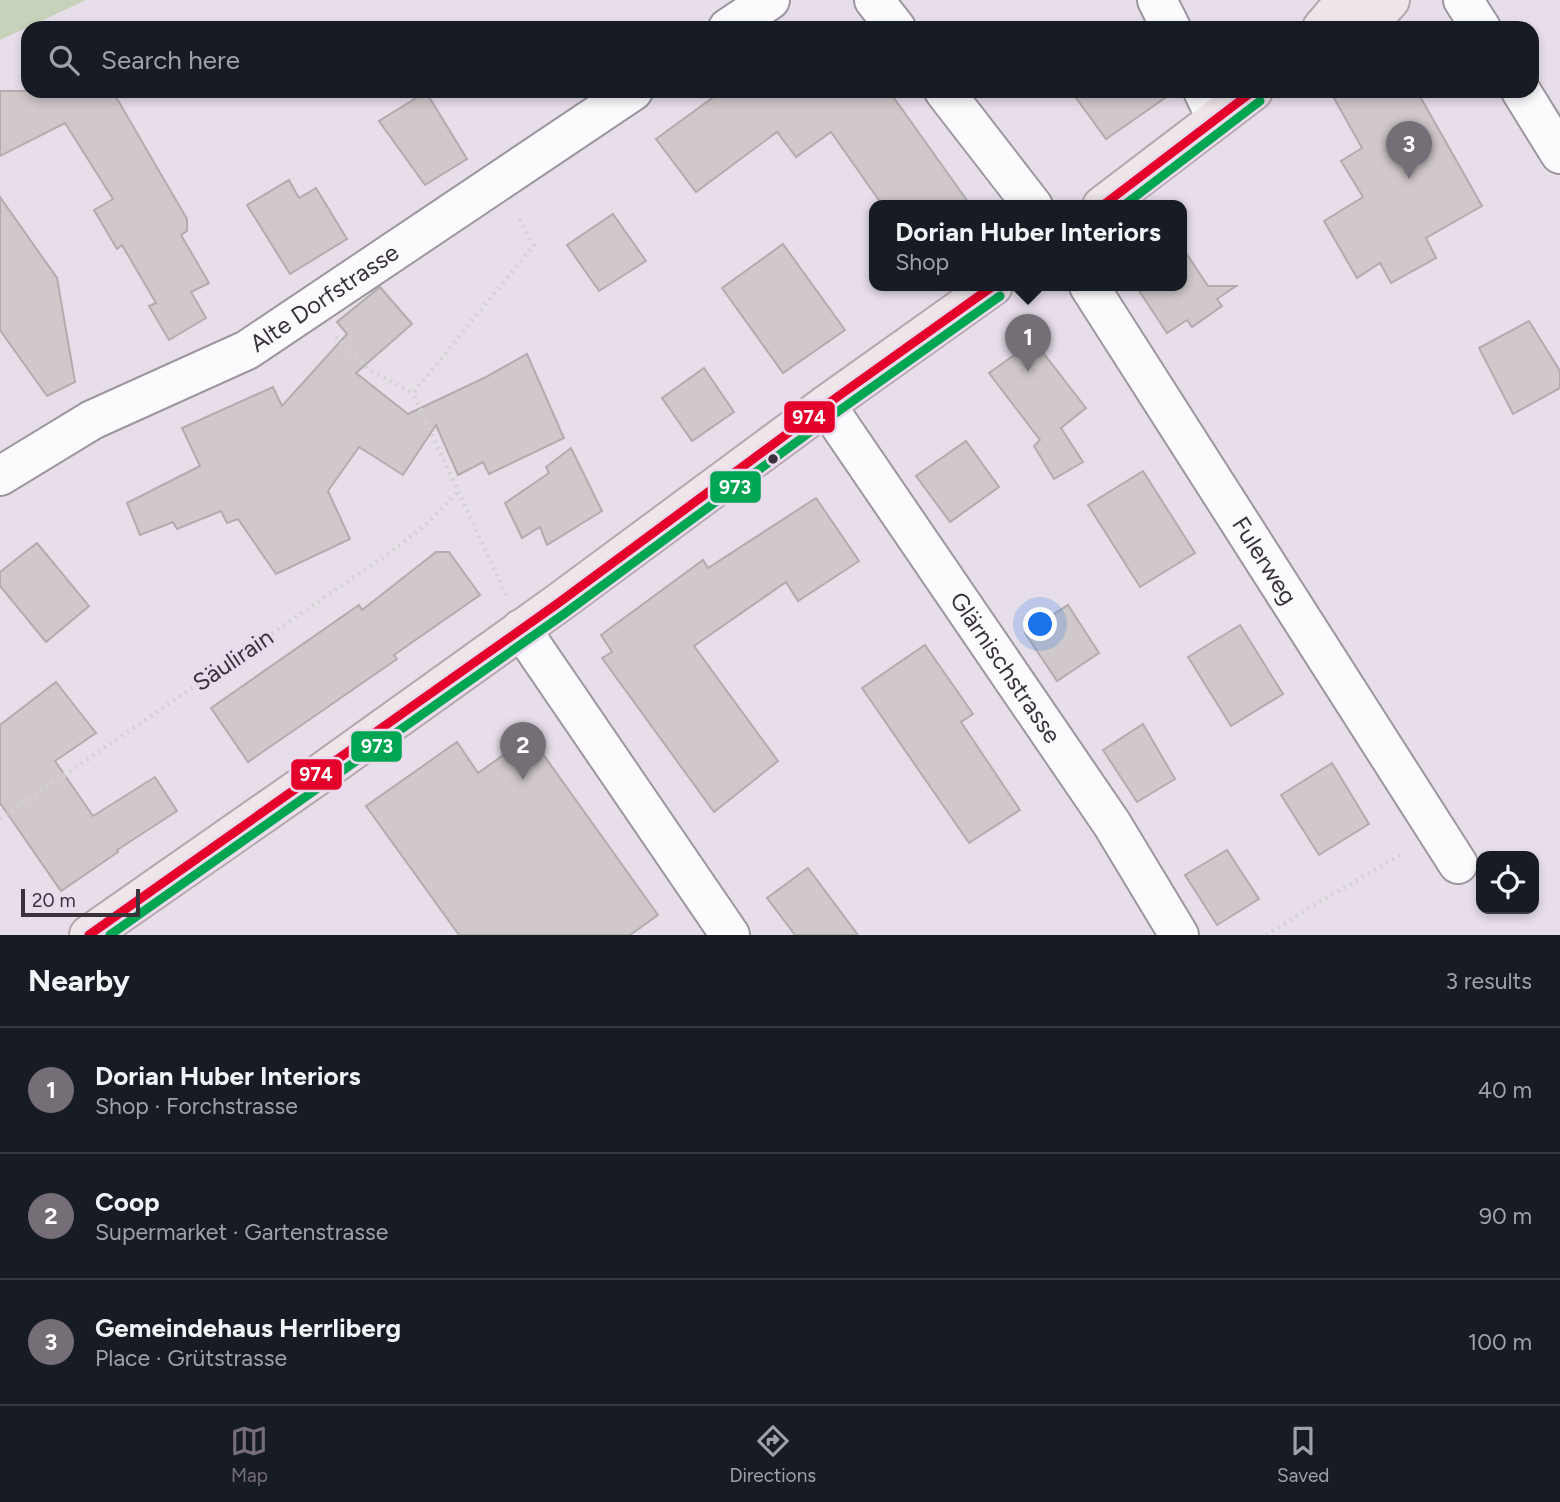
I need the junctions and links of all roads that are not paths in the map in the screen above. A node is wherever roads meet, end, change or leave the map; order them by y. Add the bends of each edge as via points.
1 (770, 0) edge
2 (874, 0) edge
3 (1157, 0) edge
4 (1346, 0) edge
5 (1390, 0) edge
6 (1463, 0) edge
7 (738, 21) edge
8 (890, 21) edge
9 (1168, 21) edge
10 (1328, 21) edge
11 (1371, 21) edge
12 (1476, 21) edge
13 (622, 98) edge
14 (949, 98) edge
15 (1230, 98) edge
16 (1525, 98) edge
17 (1210, 104) edge
18 (1560, 153) edge
19 (1028, 200) edge
20 (1108, 200) edge
21 (986, 291) edge
22 (1092, 291) edge
23 (826, 405) junction
24 (0, 476) edge
25 (515, 615) junction
26 (1449, 849) road end
27 (89, 935) edge
28 (730, 935) edge
29 (1179, 935) edge

1 - 7 street
2 - 8 street
3 - 9 street
4 - 10 main road
5 - 11 main road
6 - 12 street
13 - 24 street, Alte Dorfstrasse via 247,350 92,420
14 - 19 street
15 - 17 main road
16 - 18 street
17 - 20 main road
21 - 23 main road
22 - 26 street, Fulerweg
23 - 25 main road via 557,604
23 - 29 street, Glärnischstrasse via 1112,824
25 - 27 main road via 314,778
25 - 28 street

